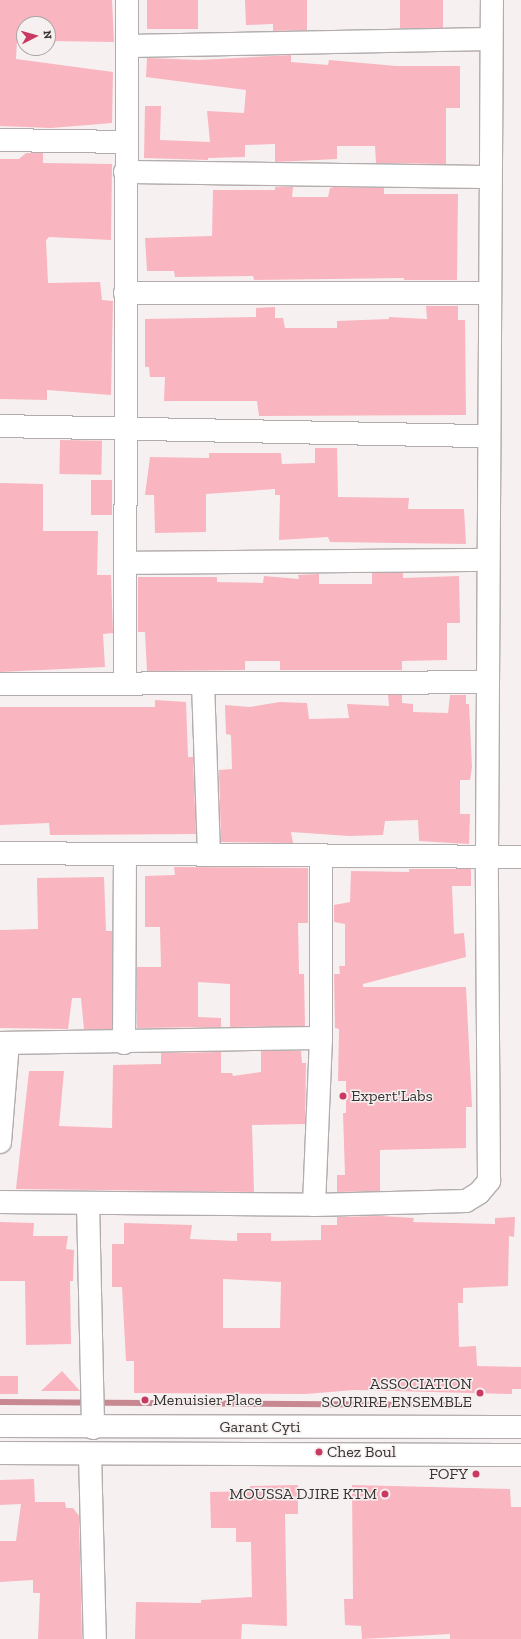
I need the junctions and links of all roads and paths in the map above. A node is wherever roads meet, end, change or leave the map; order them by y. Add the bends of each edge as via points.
1 (127, 0) edge
2 (492, 0) edge
3 (491, 39) junction
4 (128, 46) junction
5 (0, 140) edge
6 (125, 142) junction
7 (125, 172) junction
8 (490, 177) junction
9 (125, 293) junction
10 (490, 293) junction
11 (0, 426) edge
12 (125, 428) junction
13 (489, 436) junction
14 (488, 560) junction
15 (125, 563) junction
16 (488, 682) junction
17 (125, 683) junction
18 (203, 683) junction
19 (0, 684) edge
20 (0, 853) edge
21 (125, 854) junction
22 (209, 855) junction
23 (321, 855) junction
24 (487, 857) junction
25 (521, 857) edge
26 (321, 1038) junction
27 (4, 1043) edge
28 (124, 1043) junction
29 (0, 1142) edge
30 (0, 1202) edge
31 (88, 1203) junction
32 (314, 1205) junction
33 (0, 1426) edge
34 (521, 1427) edge
35 (93, 1428) junction
36 (0, 1453) edge
37 (90, 1454) junction
38 (521, 1455) edge
39 (96, 1639) edge

1 - 4 street
2 - 3 street
3 - 4 street
3 - 8 street
4 - 6 street
5 - 6 street
6 - 7 street
7 - 8 street
7 - 9 street
8 - 10 street
9 - 10 street
9 - 12 street
10 - 13 street
11 - 12 street
12 - 13 street
12 - 15 street
13 - 14 street
14 - 15 street
14 - 16 street
15 - 17 street
16 - 18 street
16 - 24 street
17 - 18 street
17 - 19 street
18 - 22 street
20 - 21 street
21 - 22 street
21 - 28 street
22 - 23 street
23 - 24 street
23 - 26 street
24 - 25 street
24 - 32 street via 489,1181 480,1193 466,1201
26 - 28 street
26 - 32 street
27 - 28 street
27 - 29 street
30 - 31 street
31 - 32 street
31 - 35 street
33 - 35 street, Garant Cyti
34 - 35 street, Garant Cyti
36 - 37 street, Garant Cyti
37 - 38 street, Garant Cyti
37 - 39 street

